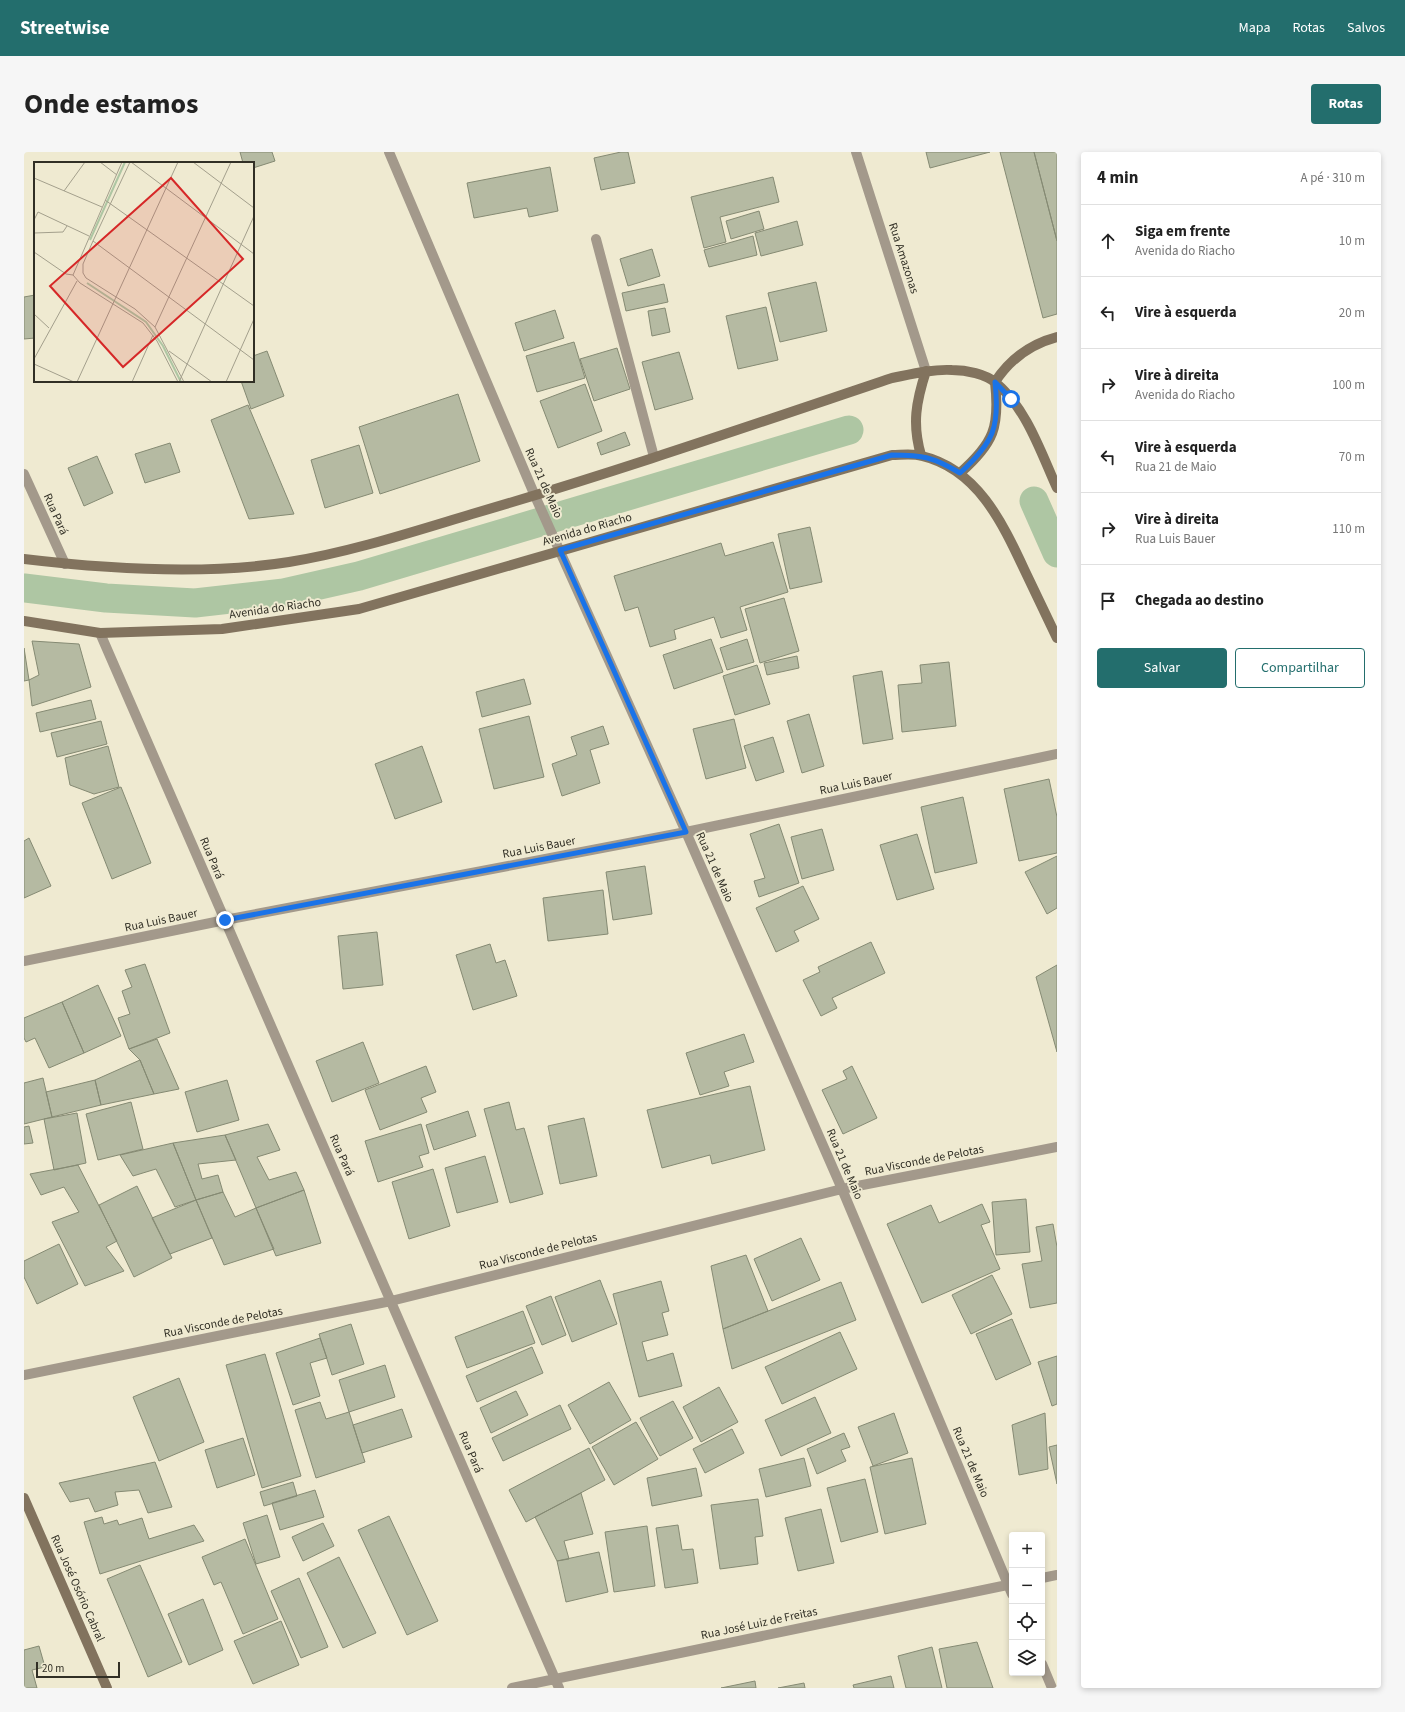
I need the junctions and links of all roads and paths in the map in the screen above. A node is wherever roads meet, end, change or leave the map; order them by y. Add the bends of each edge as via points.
1 (389, 152) edge
2 (856, 152) edge
3 (596, 239) dead end
4 (1057, 337) edge
5 (926, 371) junction
6 (995, 382) junction
7 (921, 455) junction
8 (654, 457) junction
9 (960, 473) junction
10 (24, 474) edge
11 (1057, 488) edge
12 (535, 496) junction
13 (560, 550) junction
14 (24, 559) edge
15 (65, 564) junction
16 (24, 621) edge
17 (100, 632) junction
18 (1057, 638) edge
19 (1057, 754) edge
20 (686, 832) junction
21 (225, 920) junction
22 (24, 962) edge
23 (1057, 1147) edge
24 (842, 1189) junction
25 (391, 1301) junction
26 (24, 1374) edge
27 (24, 1498) edge
28 (1057, 1575) edge
29 (1045, 1577) edge
30 (1009, 1582) edge
31 (1009, 1584) edge
32 (1045, 1671) edge
33 (557, 1684) edge
34 (107, 1688) edge
35 (512, 1688) edge
36 (1052, 1688) edge

1 - 12 street, Rua 21 de Maio
2 - 5 street, Rua Amazonas
3 - 8 street
4 - 6 main road via 1025,349 1005,367
5 - 6 main road via 954,370 978,374
5 - 7 main road via 919,392 916,415 915,435
5 - 8 main road via 892,378
6 - 9 main road via 998,403 996,426 987,445
6 - 11 main road via 1011,399 1025,421
7 - 9 main road, Avenida do Riacho via 944,463
7 - 13 main road, Avenida do Riacho via 892,455
8 - 12 main road
9 - 18 main road, Avenida do Riacho via 983,495 1005,528
10 - 15 street, Rua Pará
12 - 13 street, Rua 21 de Maio
12 - 15 main road via 349,550 288,562 212,569
13 - 17 main road, Avenida do Riacho via 359,609 222,629
13 - 20 street, Rua 21 de Maio
14 - 15 main road
16 - 17 main road, Avenida do Riacho
17 - 21 street, Rua Pará
19 - 20 street, Rua Luis Bauer
20 - 21 street, Rua Luis Bauer
20 - 24 street, Rua 21 de Maio
21 - 22 street, Rua Luis Bauer
21 - 25 street, Rua Pará
23 - 24 street, Rua Visconde de Pelotas
24 - 25 street, Rua Visconde de Pelotas
24 - 30 street, Rua 21 de Maio
25 - 26 street, Rua Visconde de Pelotas
25 - 33 street, Rua Pará
27 - 34 main road, Rua José Osório Cabral
28 - 29 street
31 - 33 street, Rua José Luiz de Freitas
32 - 36 street
33 - 35 street, Rua José Luiz de Freitas

